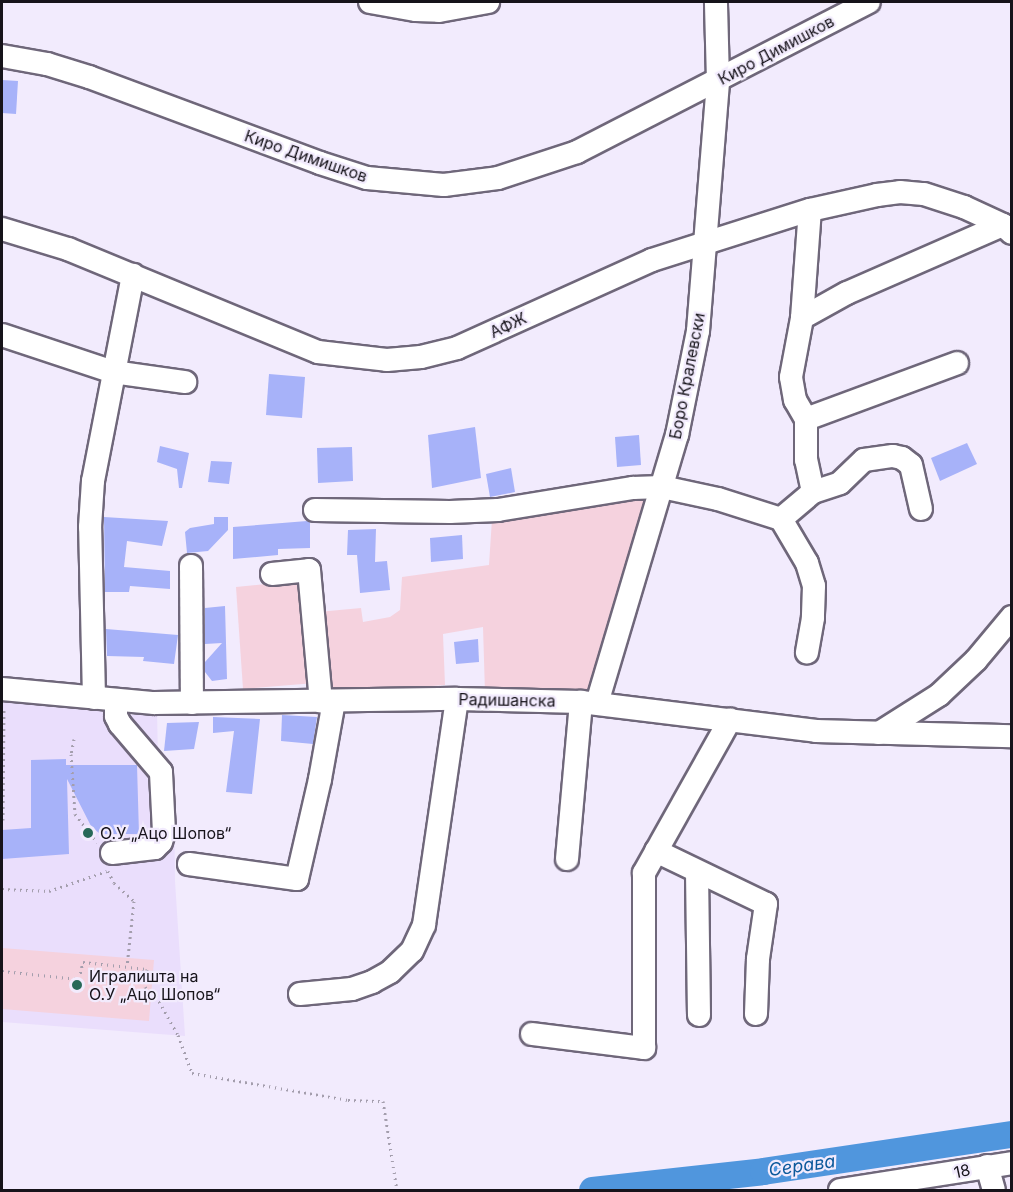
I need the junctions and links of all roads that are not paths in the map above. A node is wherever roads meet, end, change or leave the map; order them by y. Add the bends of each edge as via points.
1 (370, 2) edge
2 (488, 2) edge
3 (716, 2) edge
4 (869, 2) edge
5 (2, 56) edge
6 (718, 81) junction
7 (810, 210) junction
8 (2, 229) edge
9 (1007, 229) edge
10 (705, 242) junction
11 (133, 276) junction
12 (802, 318) junction
13 (2, 335) edge
14 (957, 363) dead end
15 (113, 372) junction
16 (185, 382) dead end
17 (806, 419) junction
18 (662, 487) junction
19 (813, 492) junction
20 (921, 509) dead end
21 (315, 510) dead end
22 (781, 519) junction
23 (191, 566) dead end
24 (272, 574) dead end
25 (1011, 616) edge
26 (807, 652) dead end
27 (3, 689) edge
28 (94, 698) junction
29 (457, 699) junction
30 (116, 700) junction
31 (327, 701) junction
32 (192, 703) junction
33 (589, 703) junction
34 (730, 720) junction
35 (879, 734) junction
36 (1011, 736) edge
37 (657, 851) junction
38 (567, 859) dead end
39 (110, 862) road end
40 (189, 864) dead end
41 (697, 872) junction
42 (300, 994) dead end
43 (756, 1014) dead end
44 (699, 1015) dead end
45 (532, 1034) dead end
46 (1011, 1163) edge
47 (987, 1166) junction
48 (846, 1190) edge
49 (840, 1191) edge
50 (994, 1191) edge

1 - 2 street via 439,11
3 - 6 street, Боро Кралевски
4 - 6 street, Киро Димишков
5 - 6 street, Киро Димишков via 89,76 367,178 444,185 498,178 558,159
6 - 10 street, Боро Кралевски
7 - 9 street, АФЖ via 908,192 948,201
7 - 10 street, АФЖ
7 - 12 street
8 - 11 street, АФЖ
9 - 12 street via 848,293
10 - 11 street, АФЖ via 652,260 457,348 387,360 318,352
10 - 18 street, Боро Кралевски via 698,331
11 - 15 street
12 - 17 street via 791,377 795,400
13 - 15 street
14 - 17 street
15 - 16 street
15 - 28 street via 92,492
17 - 19 street via 806,460
18 - 21 street via 633,488 498,510
18 - 22 street
18 - 33 street, Боро Кралевски
19 - 20 street via 840,483 864,460 893,456 911,465
19 - 22 street
22 - 26 street via 807,563 814,586
23 - 32 street
24 - 31 street via 309,570
25 - 35 street via 976,660 939,695
27 - 28 street, Радишанска
28 - 30 street, Радишанска
29 - 31 street, Радишанска
29 - 33 street, Радишанска
29 - 42 street via 424,925 412,951 390,972 372,982 352,989
30 - 32 street, Радишанска
30 - 39 street via 120,724 161,772 164,832 155,849
31 - 32 street, Радишанска
31 - 40 street via 320,779 297,879
33 - 34 street, Радишанска
33 - 38 street, Боро Кралевски
34 - 35 street, Радишанска via 782,728
34 - 37 street
35 - 36 street, Радишанска
37 - 41 street
37 - 45 street via 644,873 644,1048
41 - 43 street via 766,904
41 - 44 street
46 - 47 street, 18
47 - 48 street, 18
47 - 50 street
48 - 49 street, 18

